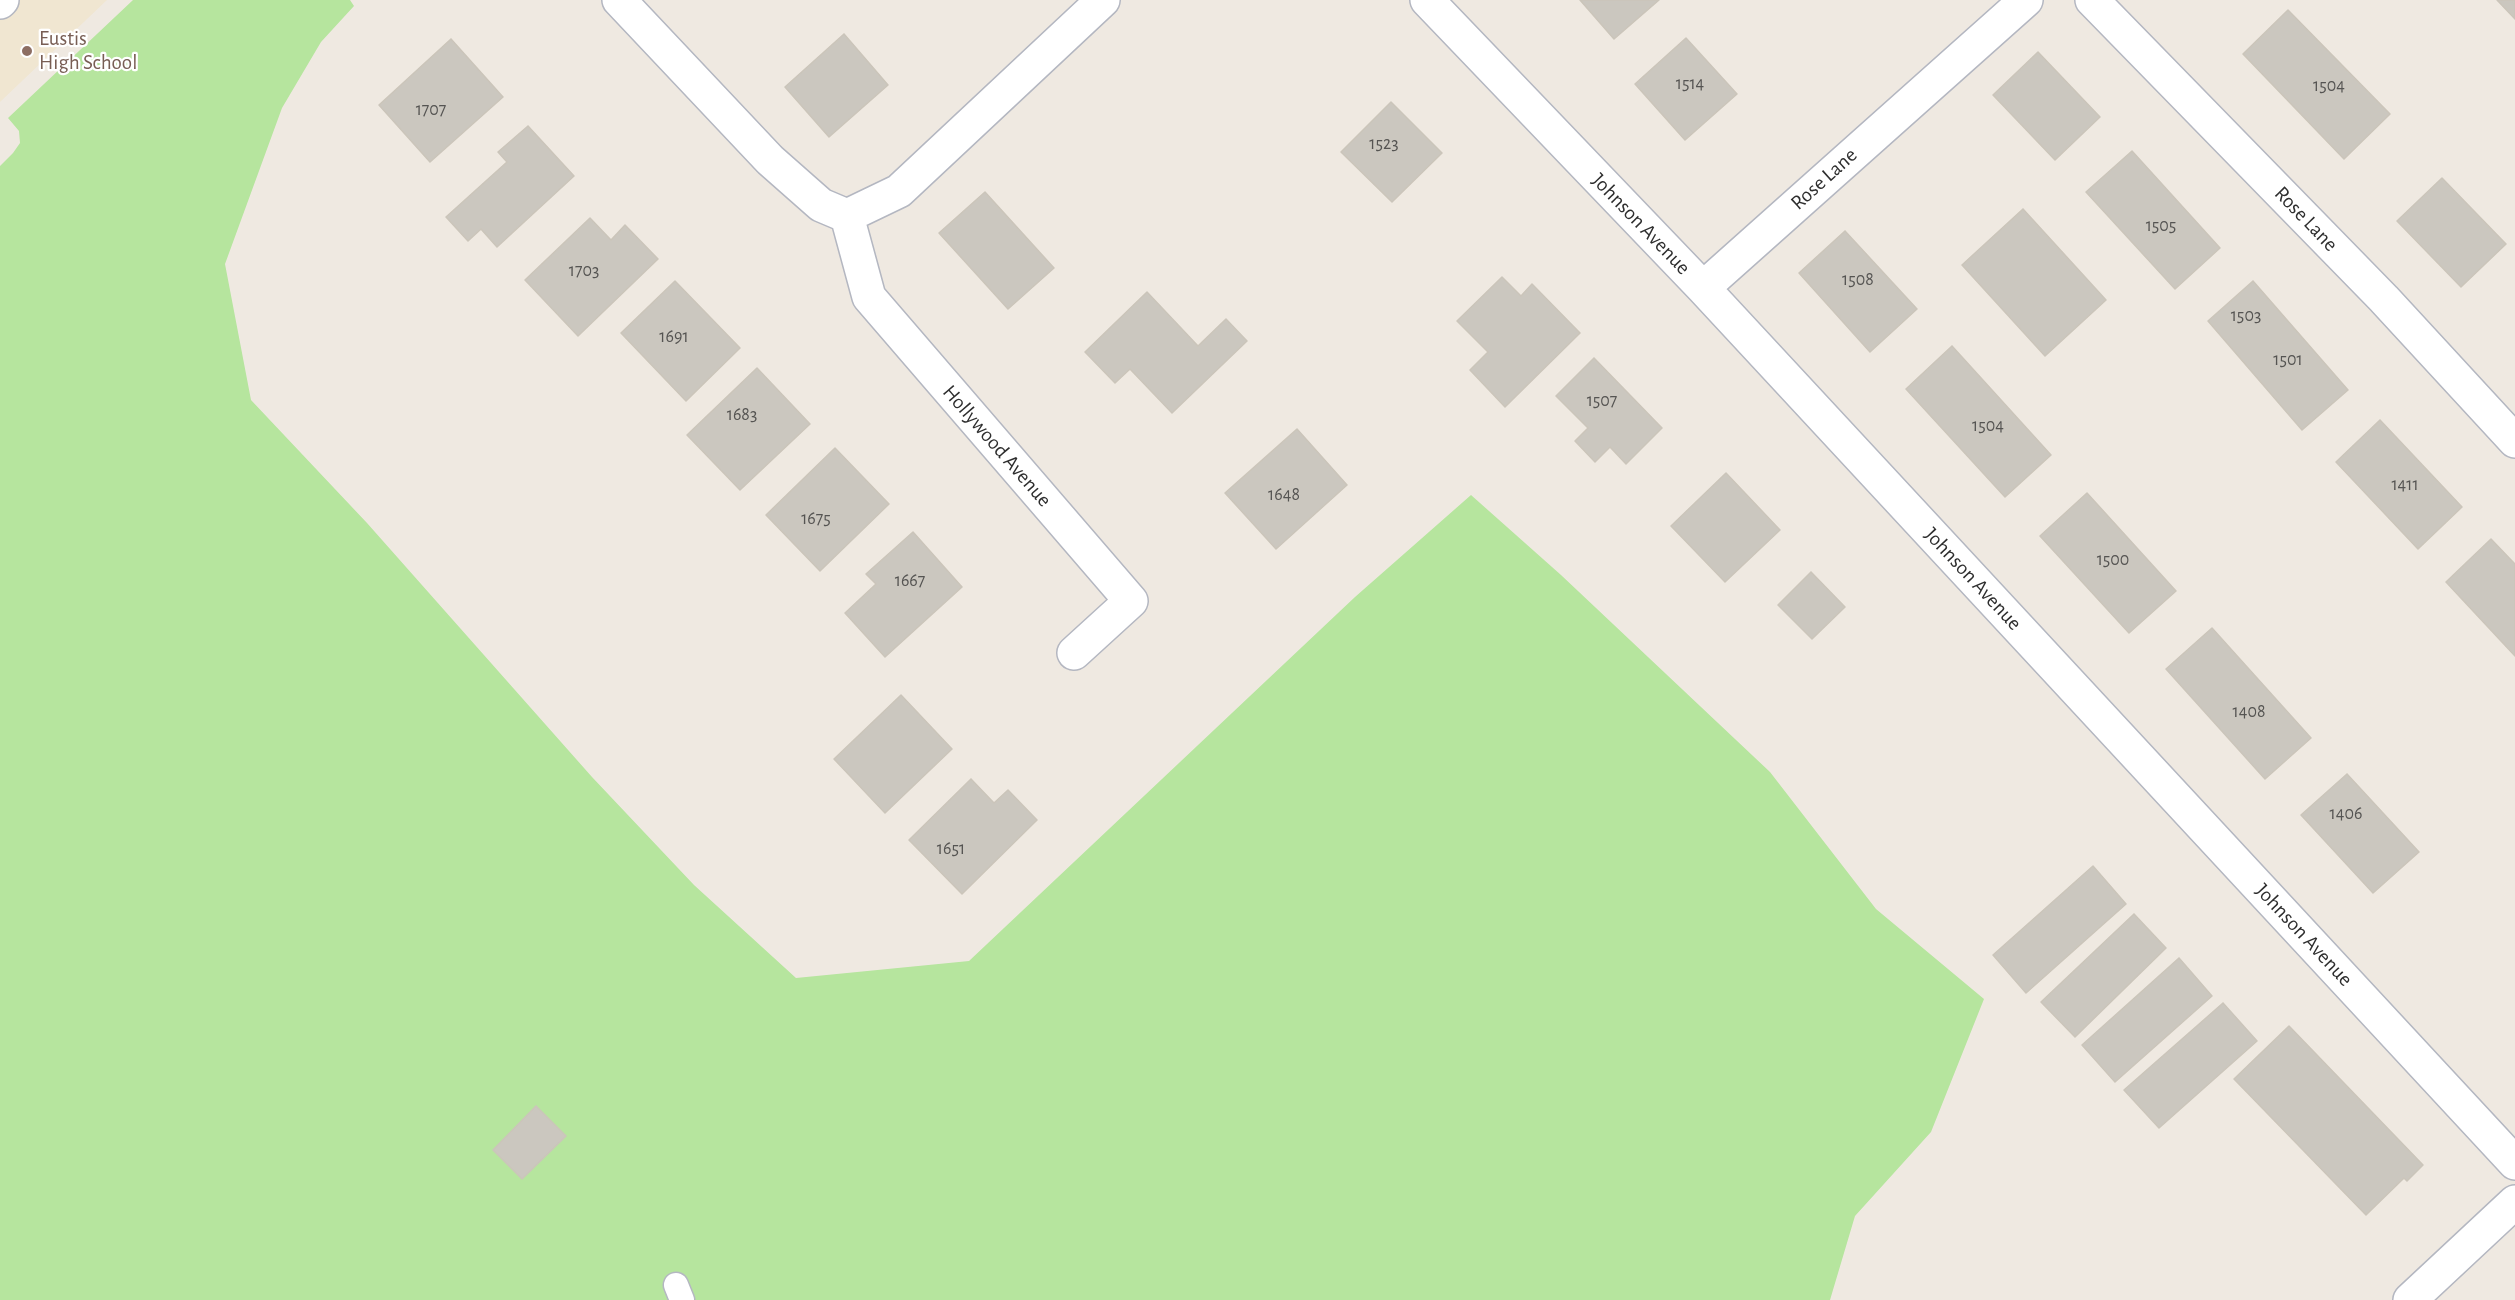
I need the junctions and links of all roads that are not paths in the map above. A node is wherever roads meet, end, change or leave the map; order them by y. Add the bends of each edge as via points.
1 (619, 0) edge
2 (1103, 0) edge
3 (1427, 0) edge
4 (2026, 0) edge
5 (2092, 0) edge
6 (847, 216) junction
7 (1703, 288) junction
8 (2515, 441) edge
9 (1074, 653) dead end
10 (2515, 1163) edge
11 (2515, 1203) edge
12 (2410, 1300) edge

1 - 6 street via 770,160 821,205
2 - 6 street via 899,191
3 - 7 street, Johnson Avenue
4 - 7 street, Rose Lane
5 - 8 street, Rose Lane via 2384,299
6 - 9 street, Hollywood Avenue via 869,297 1131,601
7 - 10 street, Johnson Avenue
11 - 12 street

